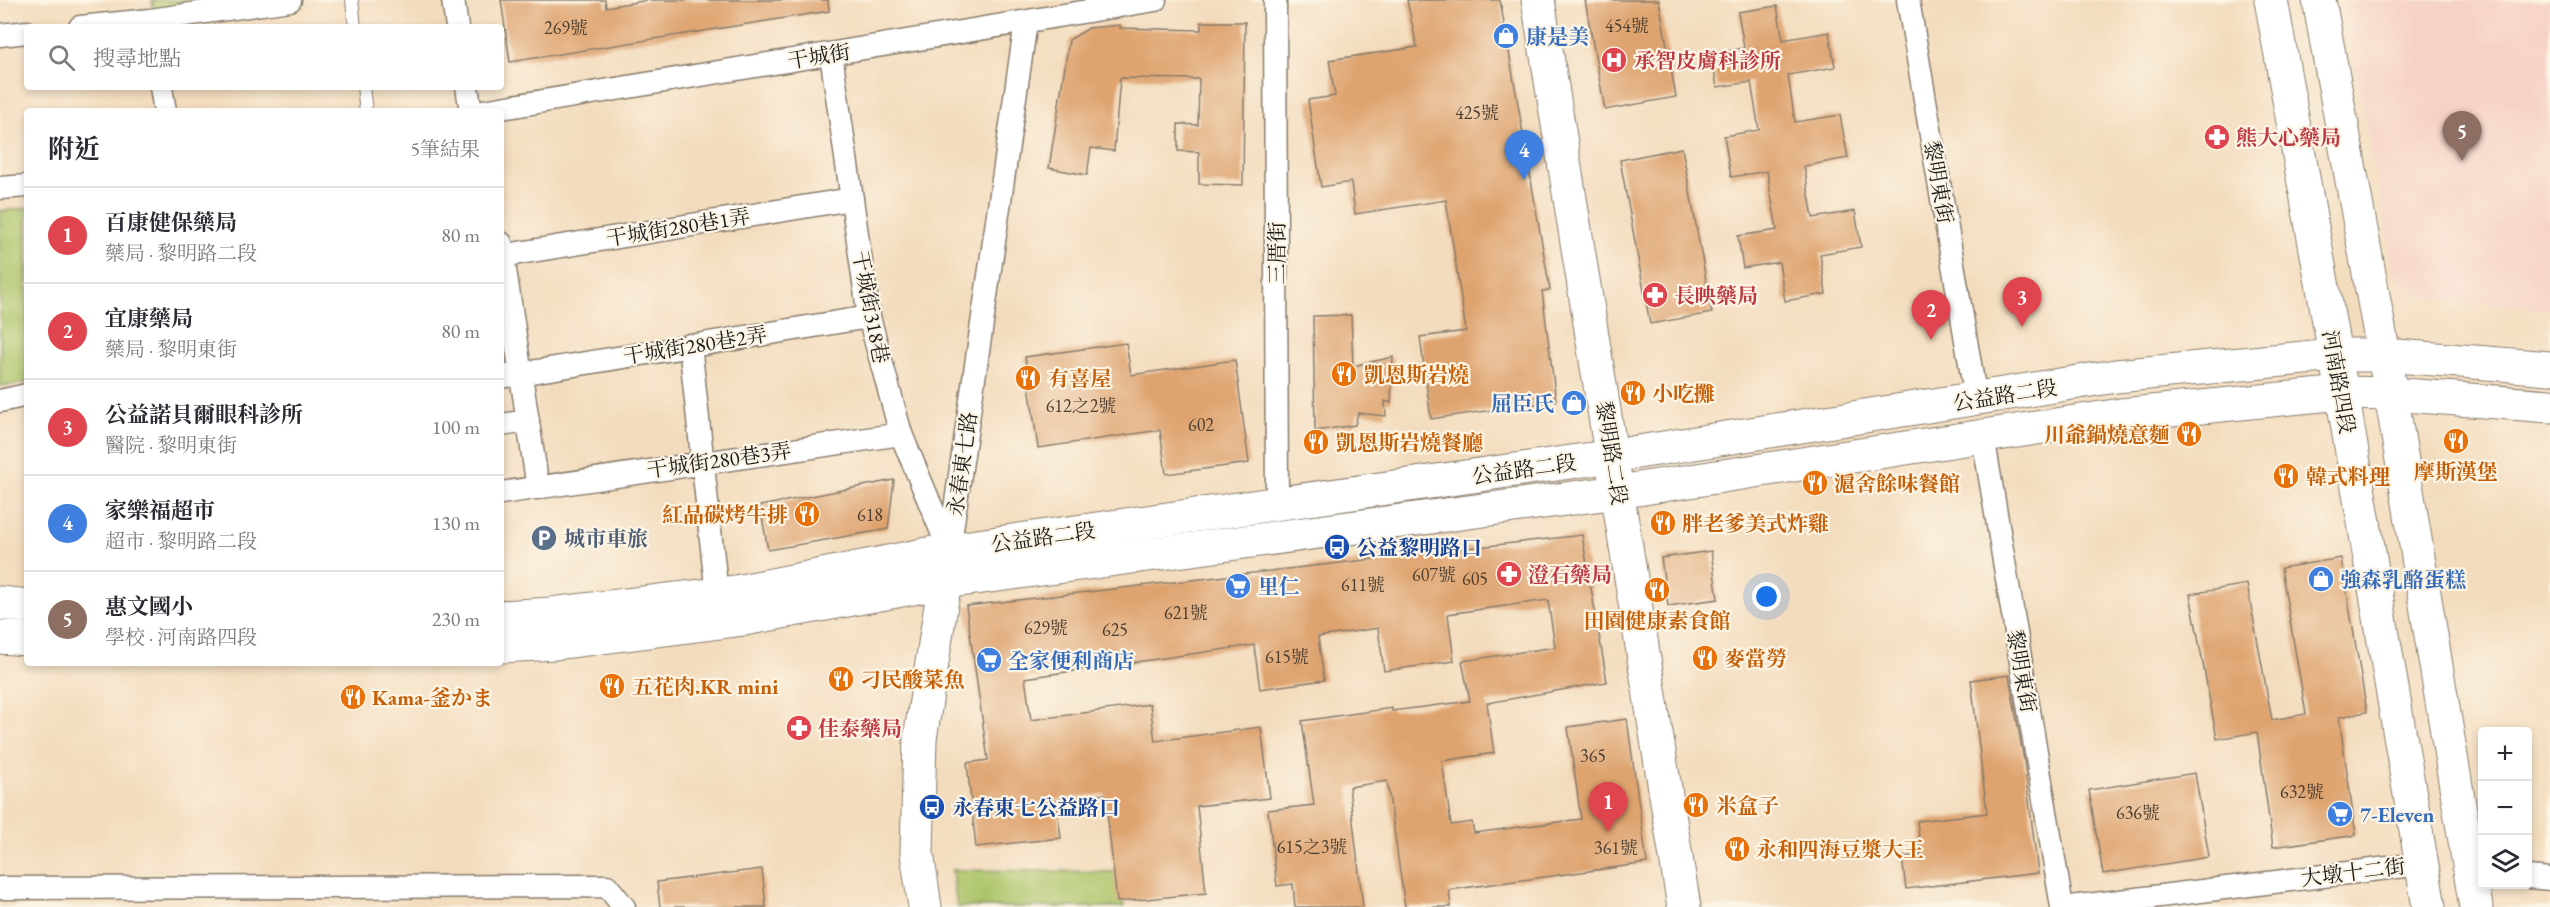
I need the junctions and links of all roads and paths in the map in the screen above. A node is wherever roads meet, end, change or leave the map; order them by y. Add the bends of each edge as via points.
1 (290, 0) edge
2 (352, 0) edge
3 (453, 0) edge
4 (1155, 0) edge
5 (1275, 0) edge
6 (1538, 0) edge
7 (1908, 0) edge
8 (2271, 0) edge
9 (2319, 0) edge
10 (149, 16) edge
11 (1026, 22) junction
12 (99, 24) edge
13 (355, 24) edge
14 (457, 24) edge
15 (24, 32) edge
16 (0, 35) edge
17 (831, 54) junction
18 (162, 90) edge
19 (363, 90) edge
20 (468, 90) edge
21 (164, 108) edge
22 (366, 108) edge
23 (470, 108) edge
24 (501, 108) edge
25 (24, 186) edge
26 (0, 188) edge
27 (852, 199) junction
28 (504, 252) edge
29 (504, 280) edge
30 (506, 309) edge
31 (869, 317) junction
32 (690, 345) junction
33 (2335, 355) junction
34 (2384, 355) junction
35 (2550, 368) edge
36 (511, 375) edge
37 (2342, 393) junction
38 (2391, 394) junction
39 (24, 396) edge
40 (1976, 399) junction
41 (0, 400) edge
42 (2550, 406) edge
43 (528, 421) junction
44 (504, 425) edge
45 (901, 434) junction
46 (1983, 436) junction
47 (1613, 456) junction
48 (702, 462) junction
49 (538, 488) junction
50 (1618, 492) junction
51 (504, 493) edge
52 (1277, 506) junction
53 (947, 566) junction
54 (717, 595) junction
55 (0, 603) edge
56 (24, 606) edge
57 (504, 617) edge
58 (0, 638) edge
59 (24, 639) edge
60 (504, 646) edge
61 (2421, 864) junction
62 (2476, 870) edge
63 (2532, 877) edge
64 (2550, 879) edge
65 (0, 888) edge
66 (624, 907) edge
67 (925, 907) edge
68 (1684, 907) edge
69 (2062, 907) edge
70 (2071, 907) edge
71 (2429, 907) edge
72 (2476, 907) edge

1 - 10 street
2 - 13 lane
3 - 14 street
4 - 11 street, 干城街
5 - 52 street, 三厝街
6 - 47 main road, 黎明路二段
7 - 40 street, 黎明東街
8 - 33 main road, 河南路四段
9 - 34 main road
10 - 12 street
11 - 17 street, 干城街
11 - 53 street, 永春東七路
15 - 16 street
17 - 24 street, 干城街
17 - 27 street, 干城街318巷
18 - 21 street
19 - 22 lane
20 - 23 street
25 - 26 street
27 - 28 street, 干城街280巷1弄
27 - 31 street, 干城街318巷
29 - 30 street
30 - 36 street
31 - 32 street, 干城街280巷2弄
31 - 45 street, 干城街318巷
32 - 36 street, 干城街280巷2弄
32 - 48 street
33 - 34 main road, 公益路二段
33 - 37 main road, 河南路四段
33 - 40 main road, 公益路二段 via 2116,376
34 - 35 main road, 公益路二段
34 - 38 main road
36 - 43 street
37 - 38 main road, 公益路二段
37 - 46 main road, 公益路二段 via 2121,415
37 - 61 main road, 河南路四段
38 - 42 main road, 公益路二段
38 - 62 main road
39 - 41 street
40 - 47 main road, 公益路二段
43 - 44 street
43 - 49 street
45 - 48 street, 干城街280巷3弄
45 - 53 street, 干城街318巷
46 - 50 main road, 公益路二段
46 - 69 street, 黎明東街
47 - 50 main road, 黎明路二段
47 - 52 main road, 公益路二段
48 - 49 street, 干城街280巷3弄
48 - 54 street
49 - 51 street, 干城街280巷3弄
50 - 53 main road, 公益路二段
50 - 68 main road, 黎明路二段
52 - 53 main road, 公益路二段
53 - 54 main road, 公益路二段
53 - 60 main road, 公益路二段 via 744,619
53 - 67 main road, 永春東七路 via 920,739 917,853
54 - 57 main road, 公益路二段
55 - 56 main road
58 - 59 main road
61 - 70 street, 大墩十二街
61 - 71 main road, 河南路四段
62 - 72 main road
63 - 64 street
65 - 66 street via 607,886

